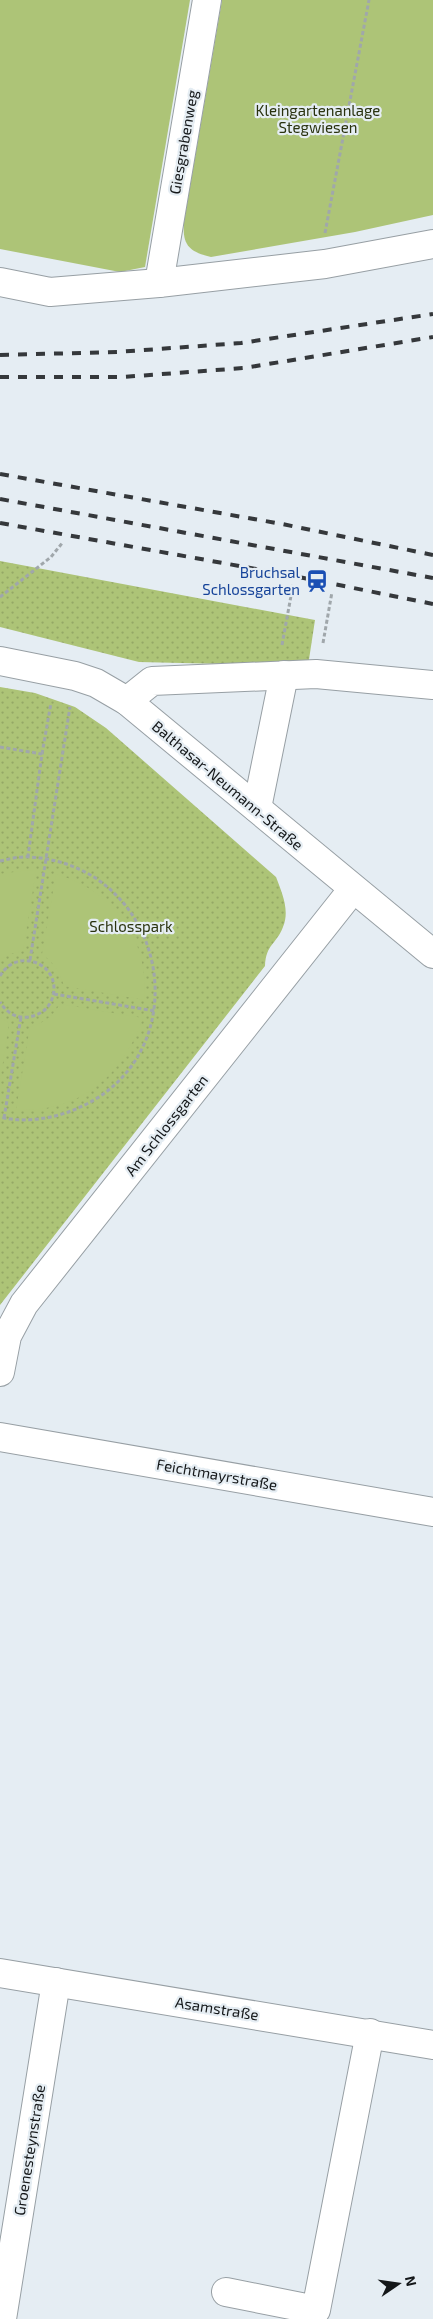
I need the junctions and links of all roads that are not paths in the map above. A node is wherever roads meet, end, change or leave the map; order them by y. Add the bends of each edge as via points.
1 (208, 0) edge
2 (433, 244) edge
3 (0, 282) edge
4 (159, 283) junction
5 (0, 661) edge
6 (283, 664) junction
7 (433, 684) edge
8 (127, 701) junction
9 (257, 808) junction
10 (354, 889) junction
11 (433, 954) edge
12 (0, 1372) edge
13 (0, 1437) edge
14 (433, 1512) edge
15 (0, 1973) edge
16 (56, 1982) junction
17 (370, 2033) junction
18 (433, 2045) edge
19 (226, 2292) dead end
20 (2, 2319) edge

1 - 4 street, Giesgrabenweg
2 - 4 street via 325,264
3 - 4 street via 50,292
5 - 8 street, Balthasar-Neumann-Straße via 66,673 96,683
6 - 7 street via 316,674
6 - 8 street via 152,681
6 - 9 street
8 - 9 street, Balthasar-Neumann-Straße
9 - 10 street, Balthasar-Neumann-Straße
10 - 11 street, Balthasar-Neumann-Straße
10 - 12 street, Am Schlossgarten via 24,1304 7,1336
13 - 14 street, Feichtmayrstraße
15 - 16 street, Asamstraße
16 - 17 street, Asamstraße
16 - 20 street, Groenesteynstraße
17 - 18 street, Asamstraße
17 - 19 street via 316,2310

